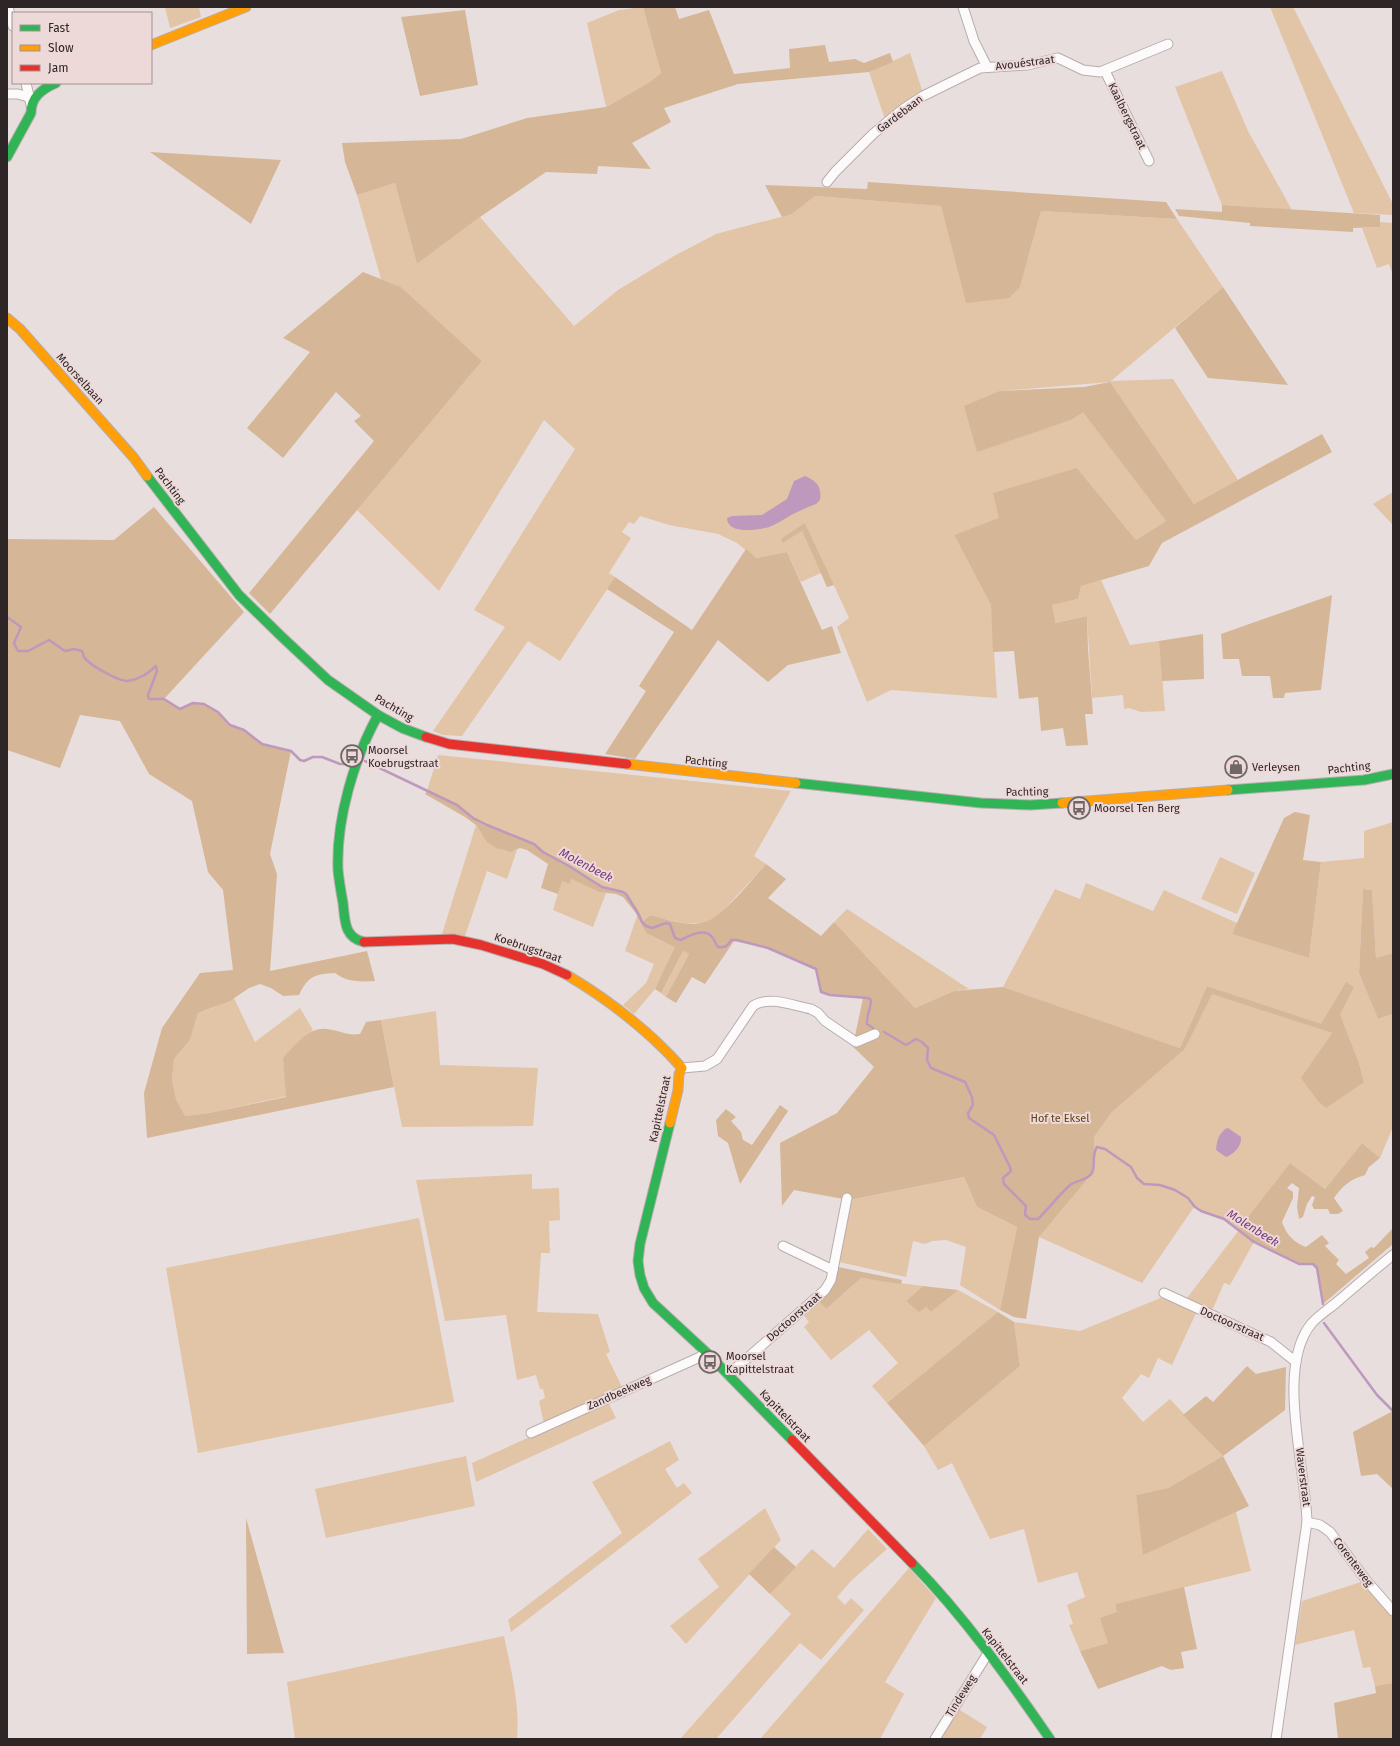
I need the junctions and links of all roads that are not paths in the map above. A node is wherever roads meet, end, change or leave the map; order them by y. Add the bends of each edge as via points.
1 (8, 7) edge
2 (246, 7) edge
3 (963, 7) edge
4 (12, 22) edge
5 (1168, 44) dead end
6 (152, 45) edge
7 (987, 67) junction
8 (1105, 71) junction
9 (26, 84) edge
10 (54, 84) edge
11 (61, 84) edge
12 (7, 94) edge
13 (30, 101) junction
14 (7, 157) edge
15 (1149, 161) dead end
16 (827, 182) dead end
17 (7, 318) edge
18 (134, 458) joint
19 (378, 715) junction
20 (1393, 774) edge
21 (875, 1034) dead end
22 (682, 1068) junction
23 (847, 1198) dead end
24 (783, 1246) dead end
25 (1393, 1255) edge
26 (833, 1270) junction
27 (1164, 1293) dead end
28 (706, 1352) junction
29 (1296, 1362) junction
30 (728, 1375) junction
31 (531, 1433) dead end
32 (1307, 1522) junction
33 (1393, 1611) edge
34 (988, 1652) junction
35 (935, 1739) edge
36 (1050, 1739) edge
37 (1276, 1739) edge

1 - 4 street
2 - 6 street
3 - 7 street, Avouéstraat via 974,41
5 - 8 street, Avouéstraat
7 - 8 street, Avouéstraat via 1027,65 1058,58 1083,70
7 - 16 street, Gardebaan via 945,84 903,109 873,134
8 - 15 street, Kaalbergstraat
9 - 13 street
10 - 13 street
11 - 13 street via 40,105
12 - 13 street via 18,94
13 - 14 street via 31,113
17 - 18 street, Moorselbaan
18 - 19 street, Pachting via 240,595 328,680
19 - 20 street, Pachting via 402,728 449,744 1011,805 1364,780
19 - 22 street, Koebrugstraat via 366,737 340,823 338,870 346,929 350,936 363,942 453,939 543,964 564,973 606,999 665,1049
21 - 22 street via 856,1042 811,1010 768,1000 760,1001 753,1006 717,1059 705,1066
22 - 28 street, Kapittelstraat via 638,1261 644,1288 653,1303
23 - 26 street, Doctoorstraat
24 - 26 street
25 - 29 street, Waverstraat via 1312,1323 1301,1340
26 - 30 street, Doctoorstraat via 825,1290
27 - 29 street, Doctoorstraat via 1272,1342
28 - 30 street, Kapittelstraat
28 - 31 street, Zandbeekweg via 700,1357
29 - 32 street, Waverstraat via 1294,1408
30 - 34 street, Kapittelstraat via 911,1562
32 - 33 street, Corenteweg via 1320,1525 1330,1532
32 - 37 street, Waverstraat
34 - 35 street, Tindeweg
34 - 36 street, Kapittelstraat

